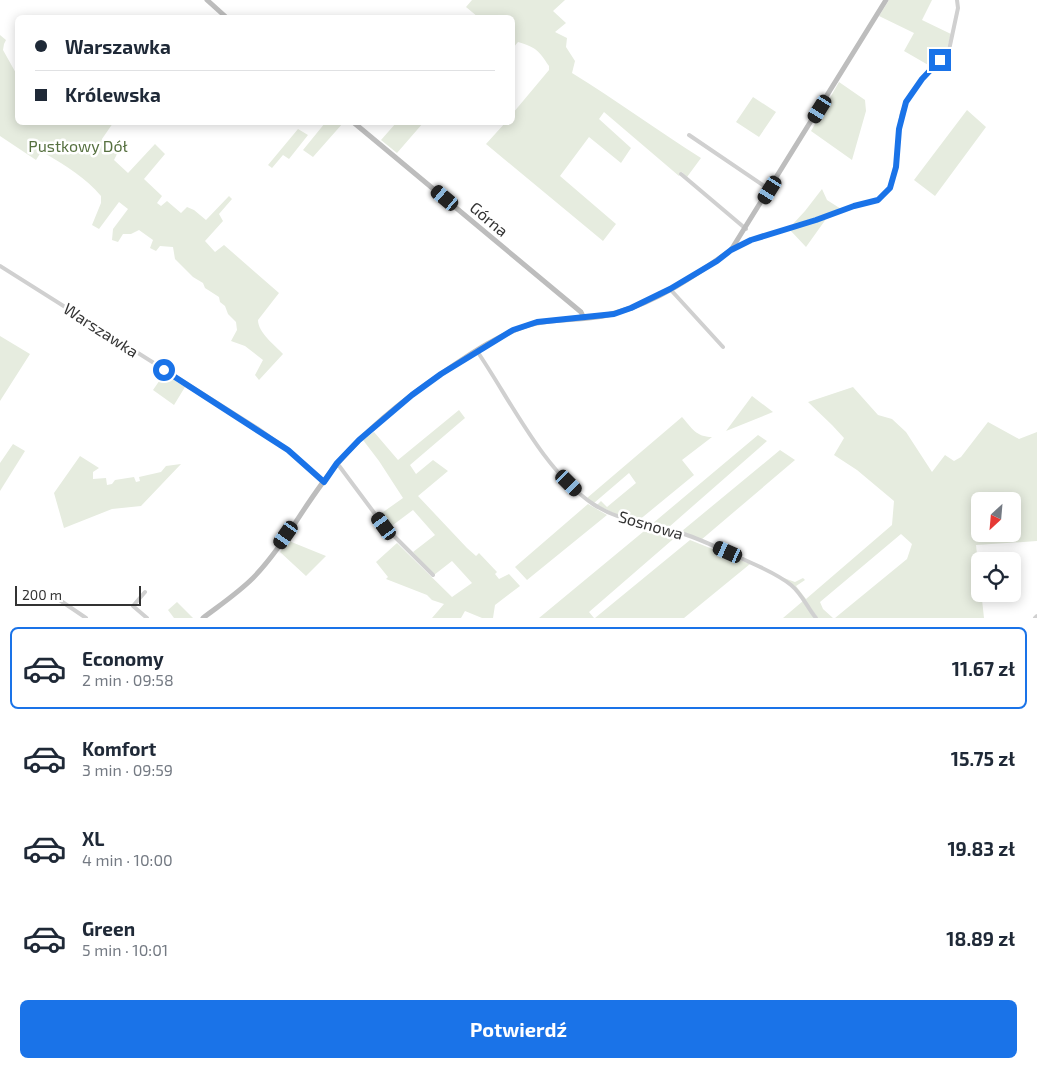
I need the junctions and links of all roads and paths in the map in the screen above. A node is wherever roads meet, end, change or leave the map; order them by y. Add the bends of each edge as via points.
1 (207, 0) edge
2 (886, 0) edge
3 (958, 0) edge
4 (224, 15) edge
5 (357, 125) edge
6 (688, 136) dead end
7 (680, 174) dead end
8 (770, 190) junction
9 (746, 229) junction
10 (731, 250) junction
11 (0, 266) edge
12 (670, 289) junction
13 (584, 318) junction
14 (723, 347) dead end
15 (477, 351) junction
16 (337, 463) junction
17 (324, 482) junction
18 (433, 575) dead end
19 (145, 592) dead end
20 (58, 599) dead end
21 (86, 618) edge
22 (147, 618) edge
23 (203, 618) edge
24 (816, 618) edge

1 - 4 street
2 - 8 street
3 - 10 street via 949,50 906,102 890,188 878,200 751,240
5 - 13 street, Górna via 581,312
6 - 8 street
7 - 9 street
8 - 9 street
9 - 10 street
10 - 12 street
11 - 17 street, Warszawka via 257,428
12 - 13 street via 614,314
12 - 14 street
13 - 15 street via 537,322 513,330
15 - 16 street via 412,395
15 - 24 street, Sosnowa via 543,454 582,496 614,516 693,537 762,568 792,586
16 - 17 street
16 - 18 street via 384,526
17 - 23 street via 254,577
19 - 22 street via 134,606
20 - 21 street

